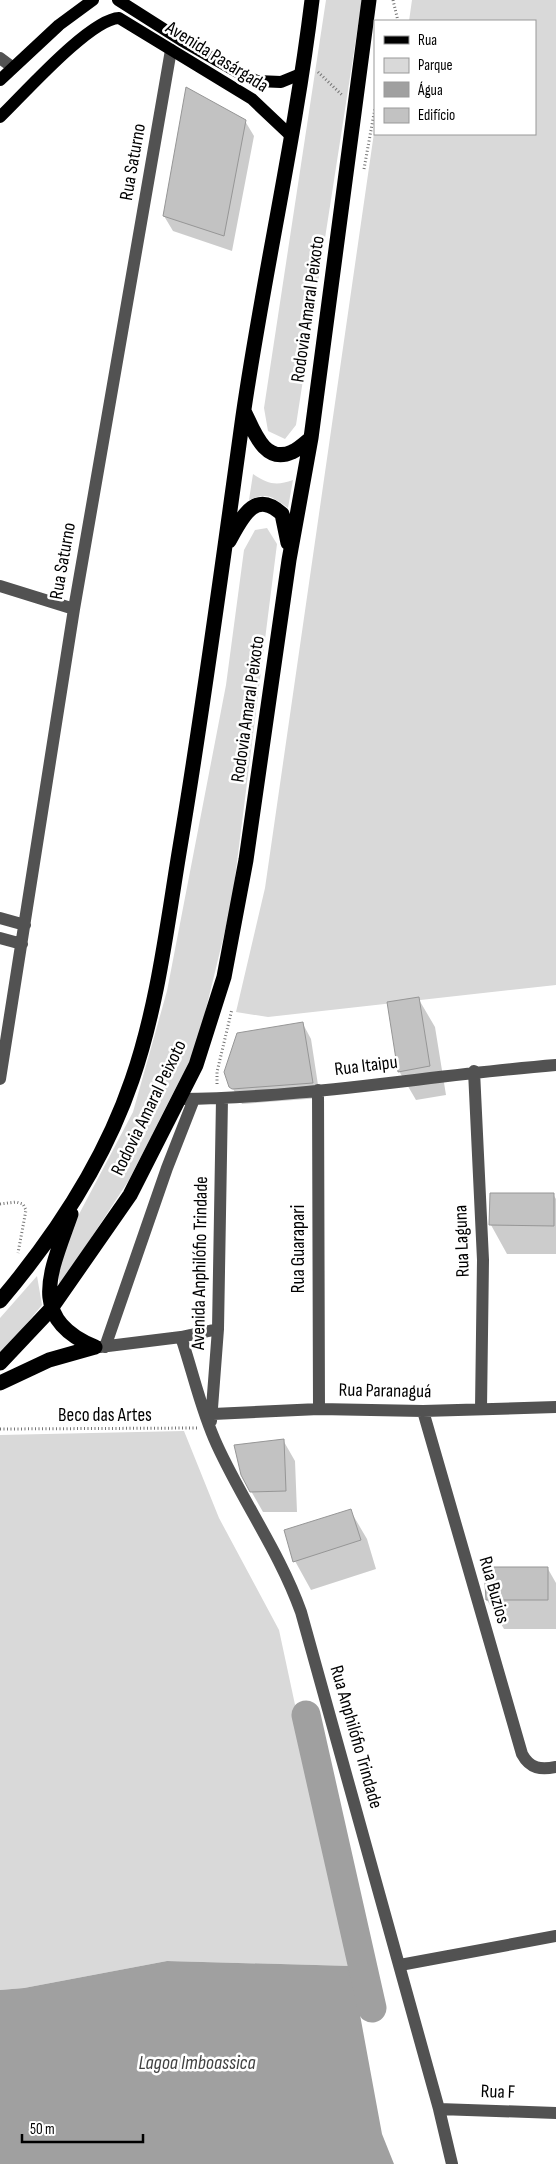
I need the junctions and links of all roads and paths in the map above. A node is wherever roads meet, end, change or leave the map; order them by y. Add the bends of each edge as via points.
1 (92, 0) edge
2 (119, 0) edge
3 (312, 0) edge
4 (369, 0) edge
5 (393, 0) edge
6 (119, 18) junction
7 (398, 20) edge
8 (171, 50) junction
9 (0, 58) edge
10 (304, 66) junction
11 (12, 67) junction
12 (0, 80) edge
13 (355, 107) junction
14 (374, 113) edge
15 (0, 117) edge
16 (290, 135) junction
17 (362, 179) dead end
18 (244, 411) junction
19 (312, 438) junction
20 (225, 548) junction
21 (289, 560) junction
22 (0, 586) edge
23 (74, 609) junction
24 (0, 918) edge
25 (25, 925) junction
26 (0, 938) edge
27 (22, 944) junction
28 (233, 1001) dead end
29 (556, 1065) edge
30 (474, 1071) junction
31 (0, 1079) edge
32 (318, 1090) junction
33 (222, 1094) junction
34 (187, 1099) junction
35 (78, 1194) junction
36 (0, 1204) edge
37 (18, 1256) dead end
38 (0, 1301) edge
39 (50, 1310) junction
40 (218, 1329) junction
41 (181, 1337) junction
42 (100, 1347) junction
43 (0, 1363) edge
44 (0, 1383) edge
45 (556, 1407) edge
46 (318, 1409) junction
47 (480, 1409) junction
48 (423, 1411) junction
49 (213, 1414) junction
50 (205, 1428) junction
51 (0, 1429) edge
52 (556, 1767) edge
53 (556, 1936) edge
54 (400, 1965) junction
55 (439, 2109) junction
56 (556, 2112) edge
57 (452, 2164) edge

1 - 11 main road
2 - 6 street
2 - 10 main road, Avenida Pasárgada via 249,78 281,82
3 - 10 highway, Rodovia Amaral Peixoto
4 - 13 highway, Rodovia Amaral Peixoto
5 - 7 path
6 - 8 main road, Avenida Pasárgada
6 - 15 main road via 102,22 75,44
8 - 16 main road, Avenida Pasárgada via 252,99
8 - 23 street, Rua Saturno
9 - 11 street
10 - 13 path
10 - 16 highway, Rodovia Amaral Peixoto
11 - 12 main road
13 - 19 highway, Rodovia Amaral Peixoto
14 - 17 path
16 - 18 highway, Rodovia Amaral Peixoto
18 - 19 highway via 262,448 276,454 292,452
18 - 20 highway, Rodovia Amaral Peixoto
19 - 21 highway, Rodovia Amaral Peixoto
20 - 21 highway via 244,515 255,506 272,506 282,514
20 - 35 highway, Rodovia Amaral Peixoto via 198,739 151,1014 132,1081 109,1136
21 - 34 highway, Rodovia Amaral Peixoto via 246,860 224,977
22 - 23 street
23 - 25 street, Rua Saturno
24 - 25 street
25 - 27 street, Rua Saturno
26 - 27 street
27 - 31 street, Rua Saturno
28 - 33 path via 217,1072 217,1084
29 - 30 street, Rua Itaipu
30 - 32 street, Rua Itaipu
30 - 47 street, Rua Laguna via 482,1260
32 - 33 street, Rua Itaipu
32 - 46 street, Rua Guarapari
33 - 34 street, Rua Itaipu
33 - 40 street, Avenida Anphilófio Trindade
34 - 39 highway, Rodovia Amaral Peixoto via 130,1194
34 - 42 street via 167,1168
35 - 38 highway, Rodovia Amaral Peixoto via 40,1251
35 - 39 highway via 52,1273
36 - 37 path via 16,1202 23,1204 26,1210
39 - 42 highway via 67,1333
39 - 43 highway, Rodovia Amaral Peixoto
40 - 41 street
40 - 49 street, Avenida Anphilófio Trindade
41 - 42 street
41 - 50 street, Rua Anphilófio Trindade
42 - 44 highway via 49,1360
45 - 47 street, Rua Paranaguá
46 - 48 street, Rua Paranaguá
46 - 49 street, Rua Paranaguá
47 - 48 street, Rua Paranaguá
48 - 52 street, Rua Buzios via 522,1754 530,1765 543,1770
49 - 50 street, Avenida Anphilófio Trindade
50 - 51 path
50 - 54 street, Rua Anphilófio Trindade via 291,1583 302,1612
53 - 54 street
54 - 55 street, Rua Anphilófio Trindade
55 - 56 street, Rua F
55 - 57 street, Rua Anphilófio Trindade

